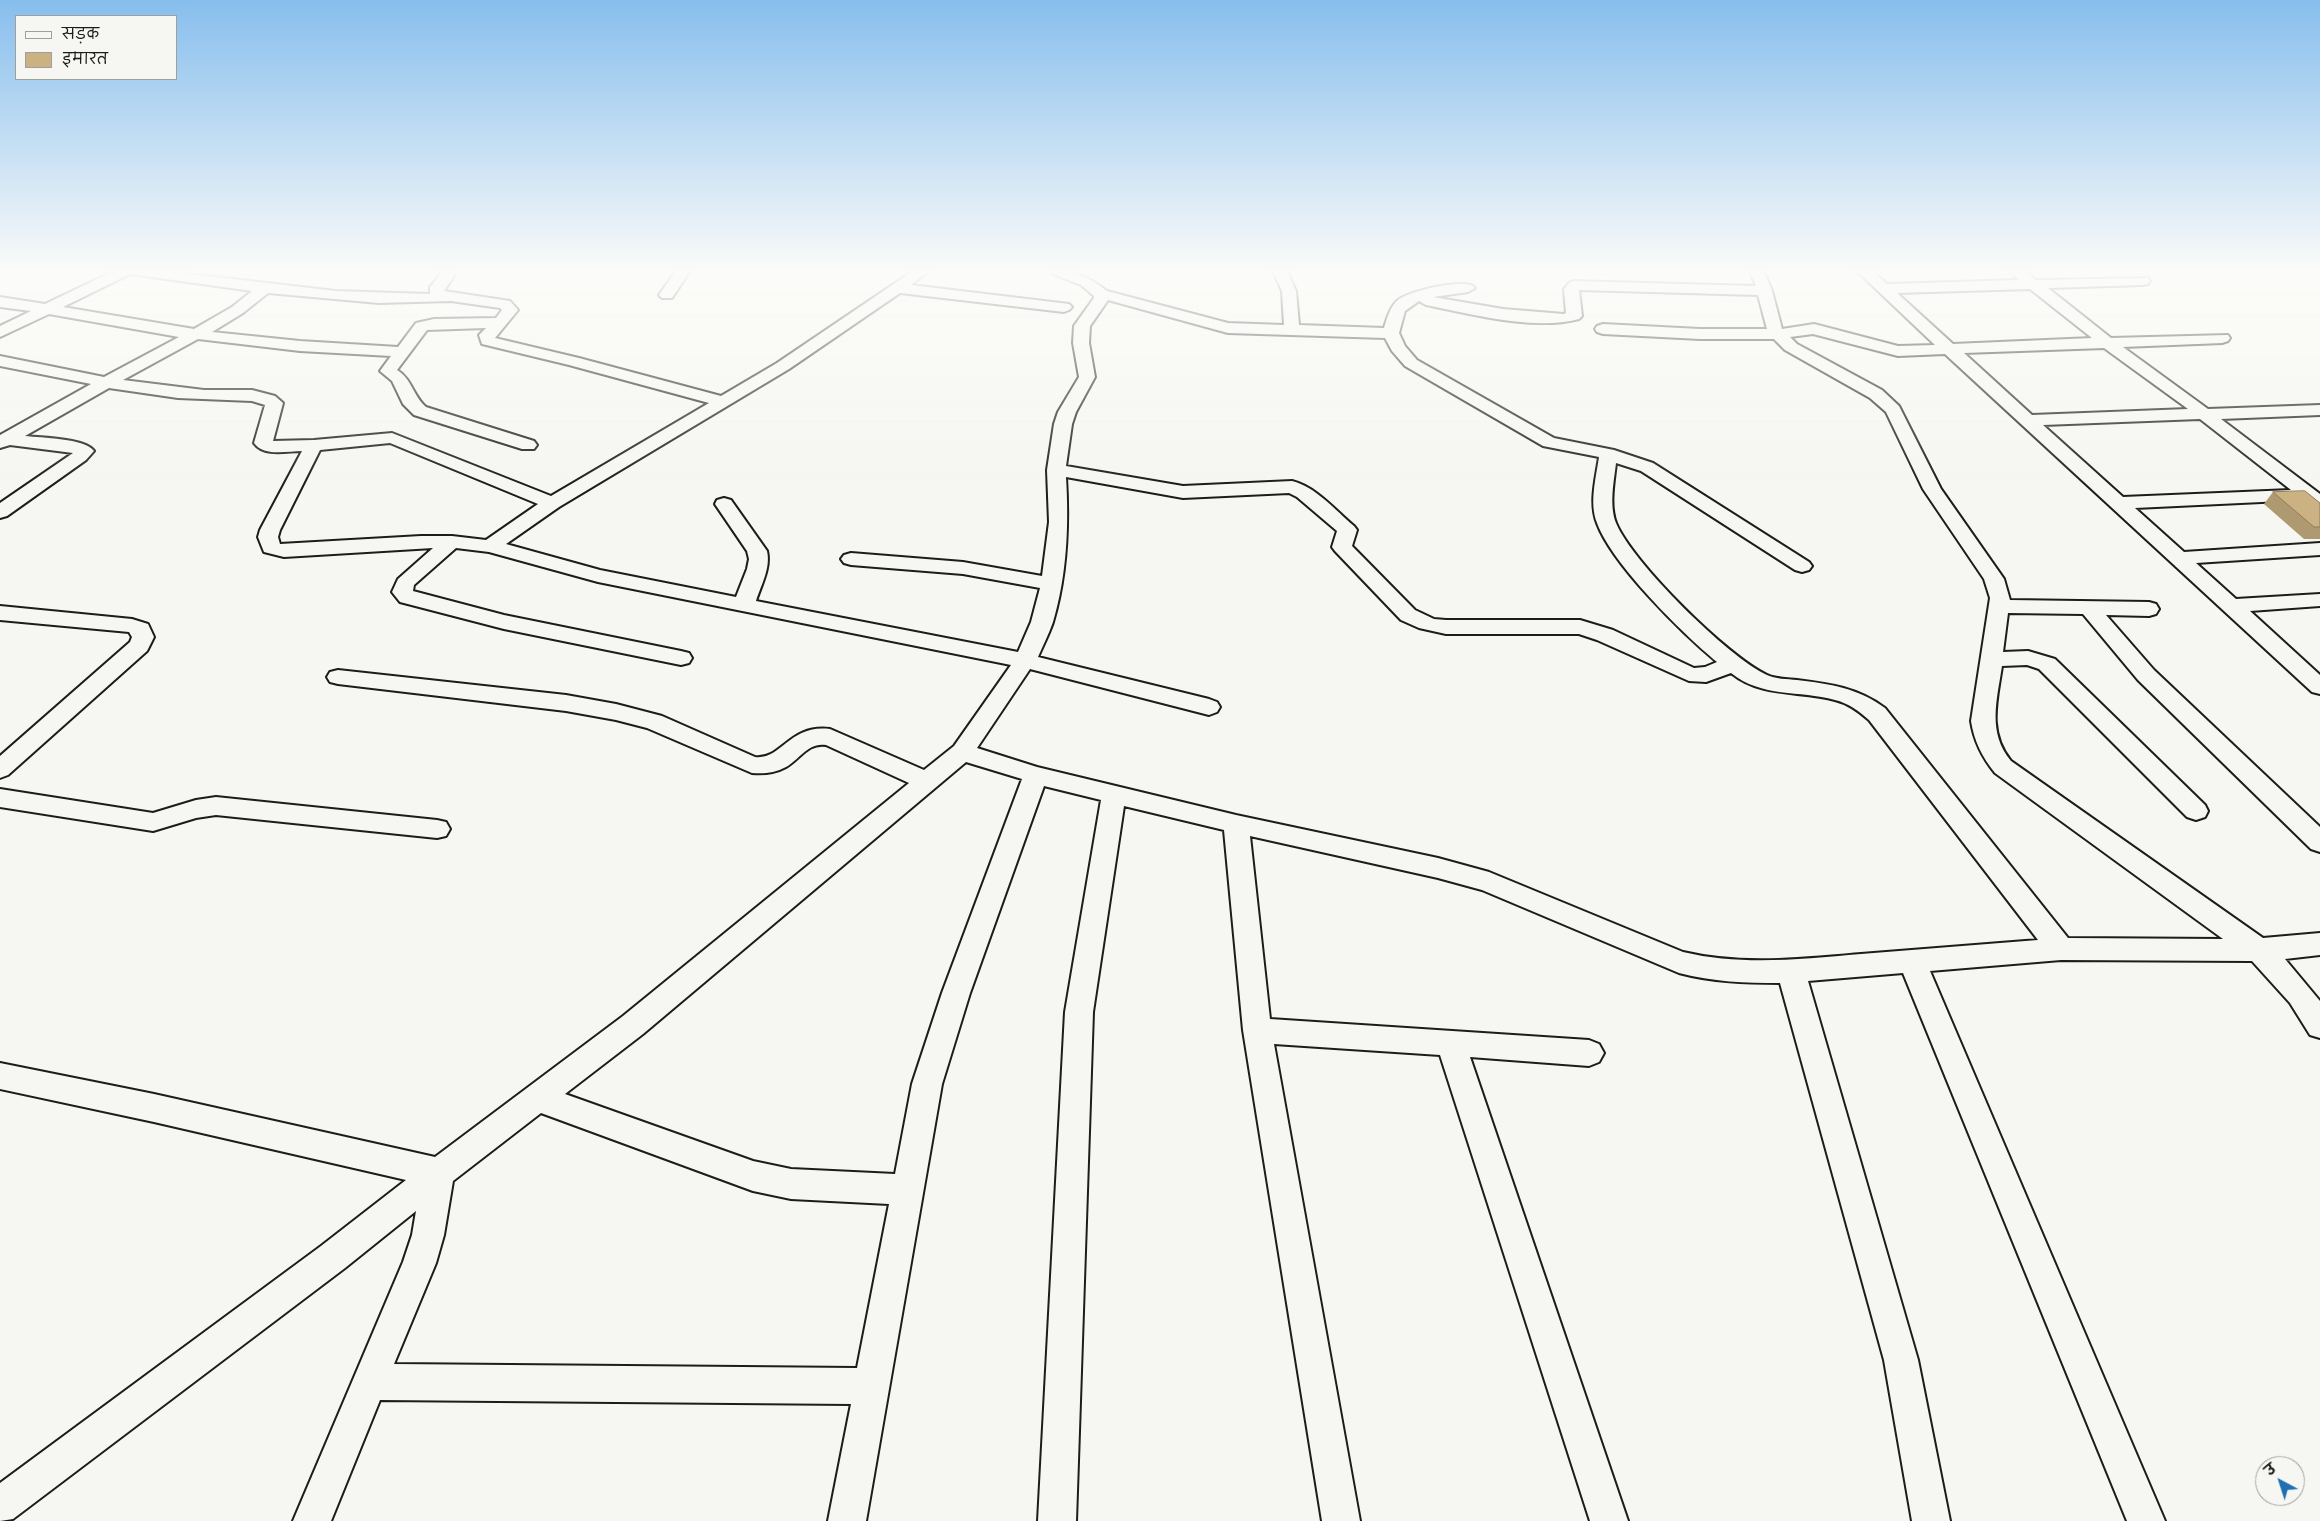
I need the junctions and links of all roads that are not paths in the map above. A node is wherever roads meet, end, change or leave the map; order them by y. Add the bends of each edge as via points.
1 (184, 342) edge
2 (258, 342) edge
3 (408, 342) edge
4 (492, 342) edge
5 (817, 342) edge
6 (1082, 342) edge
7 (1395, 342) edge
8 (1786, 342) edge
9 (1858, 342) edge
10 (1941, 342) edge
11 (2106, 342) edge
12 (2147, 342) edge
13 (2109, 344) junction
14 (1948, 350) junction
15 (401, 352) junction
16 (0, 361) edge
17 (107, 381) junction
18 (721, 401) junction
19 (2320, 410) edge
20 (2201, 414) junction
21 (2026, 420) junction
22 (6, 435) edge
23 (314, 445) junction
24 (528, 445) dead end
25 (1608, 454) junction
26 (1056, 470) junction
27 (2314, 499) edge
28 (552, 503) junction
29 (2118, 503) junction
30 (724, 504) dead end
31 (0, 512) edge
32 (452, 542) junction
33 (490, 546) junction
34 (2320, 549) edge
35 (2177, 558) junction
36 (851, 559) dead end
37 (1802, 566) dead end
38 (1051, 584) junction
39 (2320, 600) edge
40 (744, 604) junction
41 (1999, 606) junction
42 (2229, 606) junction
43 (2089, 608) junction
44 (2149, 609) dead end
45 (0, 613) edge
46 (681, 658) dead end
47 (1991, 659) junction
48 (1025, 662) junction
49 (1733, 663) junction
50 (338, 677) dead end
51 (2320, 687) edge
52 (1209, 707) dead end
53 (962, 752) junction
54 (0, 768) edge
55 (1036, 774) junction
56 (926, 781) junction
57 (1114, 793) junction
58 (0, 798) edge
59 (2196, 811) dead end
60 (1236, 824) junction
61 (437, 829) dead end
62 (2320, 842) edge
63 (2320, 944) edge
64 (2061, 949) junction
65 (2259, 950) junction
66 (1912, 961) junction
67 (1791, 971) junction
68 (2320, 1026) edge
69 (1257, 1030) junction
70 (1450, 1042) junction
71 (1589, 1053) dead end
72 (0, 1076) edge
73 (538, 1098) junction
74 (439, 1173) junction
75 (908, 1190) junction
76 (370, 1382) junction
77 (873, 1386) junction
78 (0, 1506) edge
79 (312, 1521) edge
80 (847, 1521) edge
81 (1057, 1521) edge
82 (1341, 1521) edge
83 (1609, 1521) edge
84 (1931, 1521) edge
85 (2146, 1521) edge

1 - 17 street
2 - 15 street
3 - 15 street
4 - 18 street
5 - 18 street
6 - 26 street via 1087,378 1067,412
7 - 25 street via 1411,363 1540,437 1559,445
8 - 41 street via 1876,394 1893,410 1932,488 1994,579
9 - 14 street via 1887,350
10 - 14 street
11 - 13 street
12 - 13 street
13 - 14 street
13 - 20 street
14 - 21 street
15 - 24 street via 388,371 399,378 414,407
16 - 17 street
17 - 22 street
17 - 23 street via 156,391 271,399 274,403 263,443 273,447
18 - 28 street
19 - 20 street
20 - 21 street
20 - 27 street
21 - 29 street
22 - 31 street via 75,446 84,451
23 - 28 street via 392,438
23 - 32 street via 270,530 271,548 284,551
25 - 37 street via 1660,474
25 - 49 street via 1603,510 1611,533 1670,605
26 - 38 street via 1059,522
26 - 49 street via 1183,492 1292,487 1304,493 1347,530 1342,547 1408,615 1418,621 1446,627 1580,627 1605,634 1689,674 1700,676
27 - 29 street
28 - 33 street
29 - 35 street
30 - 40 street via 757,551 759,559
32 - 33 street
32 - 46 street via 405,583 402,592 407,597 504,622
33 - 40 street via 582,573
34 - 35 street
35 - 42 street
36 - 38 street via 963,568
38 - 48 street via 1042,622
39 - 42 street
40 - 48 street
41 - 43 street
41 - 47 street
42 - 51 street
43 - 44 street
43 - 62 street via 2146,675
45 - 54 street via 132,626 140,629 143,637 139,646
47 - 59 street via 2028,658 2047,664
47 - 65 street via 1983,721 1985,740 2003,767
48 - 52 street
48 - 53 street
49 - 64 street via 1760,681 1843,693 1865,703 1878,714
50 - 56 street via 566,703 616,712 654,722 752,765 766,766 778,762 799,743 821,735
53 - 55 street
53 - 56 street
55 - 57 street
55 - 75 street via 956,993 927,1084
56 - 73 street via 633,1025
57 - 60 street
57 - 81 street via 1079,1012
58 - 61 street via 153,822 216,806
60 - 67 street via 1489,882 1679,962 1736,972
60 - 69 street
63 - 65 street
64 - 65 street
64 - 66 street
65 - 68 street via 2294,986
66 - 67 street
66 - 85 street
67 - 84 street via 1901,1360
69 - 70 street
69 - 82 street
70 - 71 street
70 - 83 street
72 - 74 street
73 - 74 street
73 - 75 street via 754,1176 791,1184
74 - 76 street via 428,1235 419,1263
74 - 78 street via 333,1258
75 - 77 street
76 - 77 street
76 - 79 street
77 - 80 street

